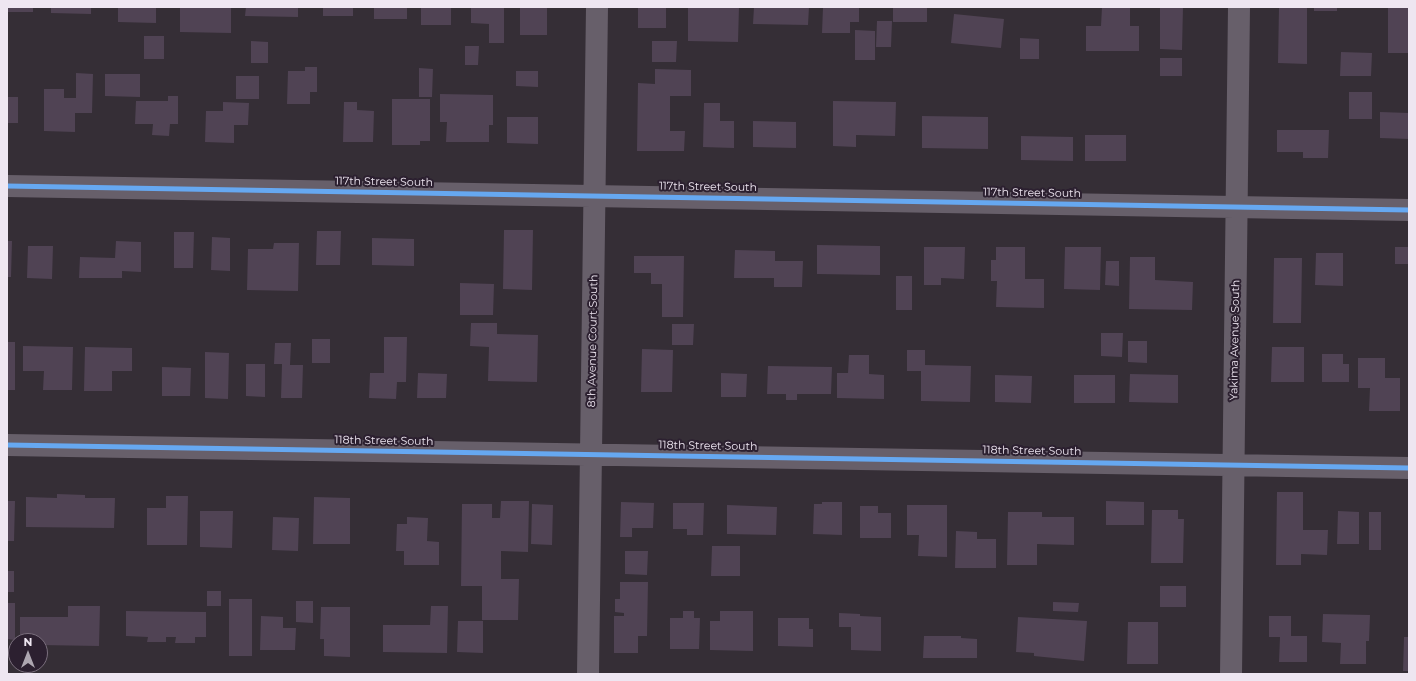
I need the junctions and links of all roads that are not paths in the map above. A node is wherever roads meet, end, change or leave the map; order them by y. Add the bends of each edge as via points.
1 (597, 7) edge
2 (1239, 7) edge
3 (7, 186) edge
4 (595, 195) junction
5 (1237, 207) junction
6 (1409, 210) edge
7 (7, 445) edge
8 (591, 454) junction
9 (1234, 465) junction
10 (1409, 468) edge
11 (588, 674) edge
12 (1231, 674) edge

1 - 4 street, 8th Avenue Court South
2 - 5 street, Yakima Avenue South
3 - 4 street, 117th Street South
4 - 5 street, 117th Street South
4 - 8 street, 8th Avenue Court South
5 - 6 street, 117th Street South
5 - 9 street, Yakima Avenue South
7 - 8 street, 118th Street South
8 - 9 street, 118th Street South
8 - 11 street, 8th Avenue Court South
9 - 10 street, 118th Street South
9 - 12 street, Yakima Avenue South

